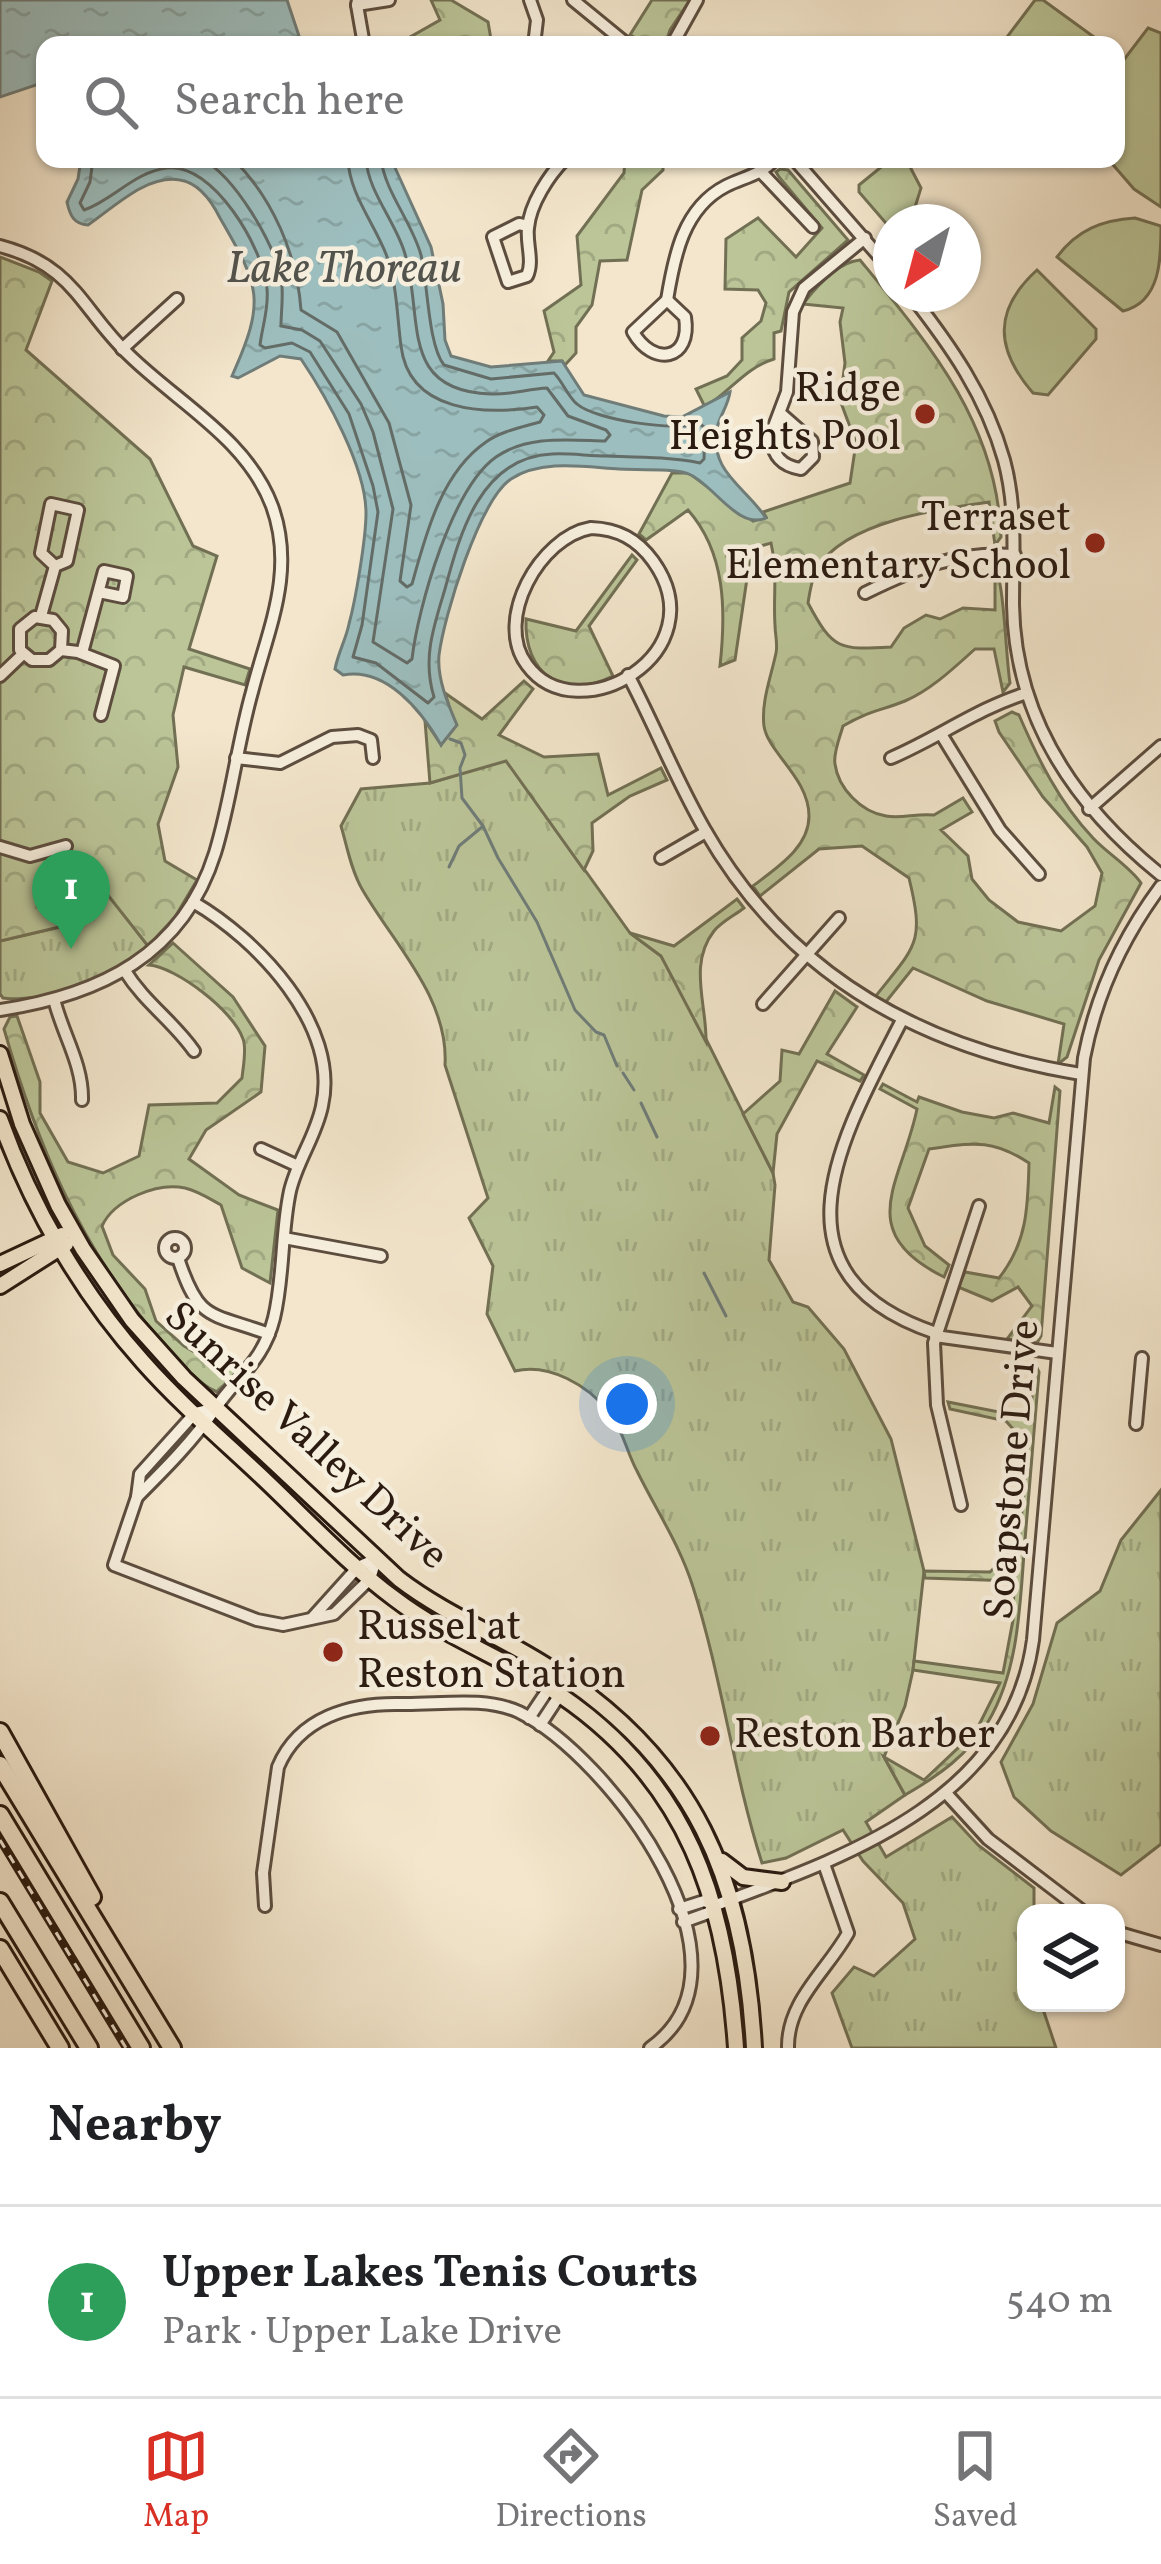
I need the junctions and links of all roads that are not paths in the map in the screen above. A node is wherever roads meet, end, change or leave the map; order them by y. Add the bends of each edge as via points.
1 (389, 0) edge
2 (530, 0) edge
3 (573, 0) edge
4 (697, 0) edge
5 (357, 3) edge
6 (362, 36) edge
7 (535, 36) edge
8 (617, 36) edge
9 (677, 36) edge
10 (555, 168) edge
11 (765, 168) edge
12 (802, 168) edge
13 (761, 172) junction
14 (528, 226) junction
15 (813, 227) dead end
16 (865, 238) junction
17 (0, 246) edge
18 (873, 248) edge
19 (177, 299) dead end
20 (667, 300) junction
21 (924, 312) edge
22 (122, 349) junction
23 (780, 413) junction
24 (1015, 555) junction
25 (55, 566) junction
26 (99, 592) dead end
27 (865, 593) dead end
28 (41, 616) junction
29 (0, 631) edge
30 (17, 636) junction
31 (61, 650) junction
32 (82, 653) junction
33 (23, 654) junction
34 (628, 675) junction
35 (0, 676) edge
36 (1027, 693) junction
37 (101, 715) dead end
38 (941, 734) junction
39 (1161, 746) edge
40 (236, 758) junction
41 (373, 758) dead end
42 (891, 758) dead end
43 (1090, 809) junction
44 (706, 832) junction
45 (66, 846) dead end
46 (0, 847) edge
47 (661, 858) dead end
48 (1039, 874) dead end
49 (1161, 875) edge
50 (1161, 886) edge
51 (193, 902) junction
52 (839, 918) dead end
53 (807, 955) junction
54 (124, 971) junction
55 (54, 999) junction
56 (764, 1004) dead end
57 (0, 1010) edge
58 (902, 1020) junction
59 (194, 1052) dead end
60 (0, 1054) edge
61 (1081, 1074) junction
62 (82, 1100) dead end
63 (0, 1119) edge
64 (262, 1149) dead end
65 (298, 1166) junction
66 (979, 1205) dead end
67 (39, 1207) junction
68 (73, 1234) junction
69 (284, 1238) junction
70 (59, 1242) junction
71 (381, 1256) dead end
72 (178, 1258) dead end
73 (5, 1263) edge
74 (26, 1273) junction
75 (81, 1280) junction
76 (0, 1286) edge
77 (269, 1334) junction
78 (936, 1335) junction
79 (1058, 1353) junction
80 (1142, 1358) dead end
81 (216, 1408) junction
82 (194, 1413) junction
83 (1136, 1424) dead end
84 (207, 1425) junction
85 (137, 1497) junction
86 (961, 1505) dead end
87 (376, 1559) junction
88 (364, 1573) junction
89 (565, 1677) junction
90 (555, 1692) junction
91 (534, 1721) junction
92 (0, 1732) edge
93 (0, 1765) edge
94 (946, 1793) junction
95 (0, 1816) edge
96 (716, 1853) junction
97 (824, 1864) junction
98 (782, 1882) junction
99 (733, 1898) junction
100 (0, 1902) edge
101 (1073, 1904) edge
102 (716, 1905) junction
103 (266, 1906) dead end
104 (681, 1916) junction
105 (1125, 1935) edge
106 (1161, 1945) edge
107 (0, 1949) edge
108 (134, 1984) junction
109 (60, 2048) edge
110 (89, 2048) edge
111 (141, 2048) edge
112 (172, 2048) edge
113 (650, 2048) edge
114 (736, 2048) edge
115 (754, 2048) edge
116 (788, 2048) edge

1 - 5 street
2 - 7 street
3 - 8 street
4 - 9 street
5 - 6 street
10 - 14 street
11 - 13 street
12 - 16 street
13 - 15 street
13 - 20 street via 695,212
14 - 14 street via 493,237 508,282 531,268
16 - 18 street
16 - 23 street via 798,300
17 - 22 street via 68,280
19 - 22 street
20 - 20 street via 633,332 645,350 668,356 683,345 687,326
21 - 24 street via 984,407 1009,486
22 - 40 street via 243,457 279,529 278,605
23 - 23 street via 812,441 813,457 801,469 784,464 772,446
24 - 27 street via 941,559
24 - 36 street via 1015,632
25 - 25 street via 41,554 52,504 77,510 67,561
25 - 28 street
26 - 32 street
28 - 30 street via 23,623
28 - 31 street via 62,631
29 - 30 street
30 - 33 street
31 - 32 street
31 - 33 street via 40,662
32 - 37 street via 114,666
33 - 35 street
34 - 34 street via 570,691 538,676 519,650 520,604 542,558 568,534 591,528 625,535 666,585 667,638
34 - 44 street
36 - 38 street
36 - 43 street via 1057,763
38 - 42 street
38 - 48 street via 1000,830
39 - 43 street
40 - 41 street via 280,763 342,735 366,736
40 - 51 street via 213,859
43 - 49 street
44 - 47 street
44 - 53 street via 762,911
45 - 46 street via 30,856
50 - 61 street, Soapstone Drive via 1105,986
51 - 54 street
51 - 65 street via 257,950 318,1041 322,1106
52 - 53 street
53 - 56 street
53 - 58 street
54 - 55 street
54 - 59 street
55 - 57 street
55 - 62 street via 81,1072
58 - 61 street via 988,1055
58 - 78 street via 841,1145 830,1222 847,1270 867,1296
60 - 68 main road, Sunrise Valley Drive via 34,1155
61 - 79 street, Soapstone Drive
63 - 67 main road, Sunrise Valley Drive
64 - 65 street
65 - 69 street
66 - 78 street
67 - 70 main road, Sunrise Valley Drive
67 - 73 main road via 38,1232
68 - 70 main road
68 - 81 main road, Sunrise Valley Drive via 132,1320
69 - 71 street
69 - 77 street
70 - 73 main road
70 - 74 main road
70 - 75 main road, Sunrise Valley Drive
72 - 77 street via 200,1307
74 - 75 main road via 61,1267
74 - 76 main road
75 - 82 main road, Sunrise Valley Drive via 142,1362
77 - 81 street
78 - 79 street
78 - 86 street via 937,1406
79 - 94 street, Soapstone Drive via 1030,1664 1003,1730
80 - 83 street
81 - 82 street
81 - 84 street
81 - 87 main road, Sunrise Valley Drive
82 - 84 main road, Sunrise Valley Drive
82 - 85 street via 146,1466
84 - 85 street
84 - 88 main road, Sunrise Valley Drive
85 - 88 street via 114,1565 270,1624 314,1617
87 - 88 street
87 - 89 main road, Sunrise Valley Drive via 426,1598
88 - 90 main road, Sunrise Valley Drive via 430,1623
89 - 90 street
89 - 96 main road, Sunrise Valley Drive via 656,1759
90 - 91 street
90 - 102 main road, Sunrise Valley Drive via 614,1740 657,1790
91 - 103 street via 484,1704 361,1705 328,1715 278,1767
91 - 104 street via 618,1797 651,1846
92 - 108 highway
93 - 108 highway
94 - 97 street, Soapstone Drive
94 - 101 street via 988,1839
95 - 111 highway
96 - 98 main road via 743,1877
96 - 99 main road, Sunrise Valley Drive
97 - 98 street, Soapstone Drive
97 - 116 street via 848,1933 796,2009
98 - 99 street, Soapstone Drive
99 - 102 street, Soapstone Drive
99 - 115 main road, Sunrise Valley Drive
100 - 110 highway
102 - 104 street, Soapstone Drive via 704,1901
102 - 114 main road, Sunrise Valley Drive
104 - 113 street via 690,1991 676,2022
105 - 106 street
107 - 109 highway
108 - 112 highway

